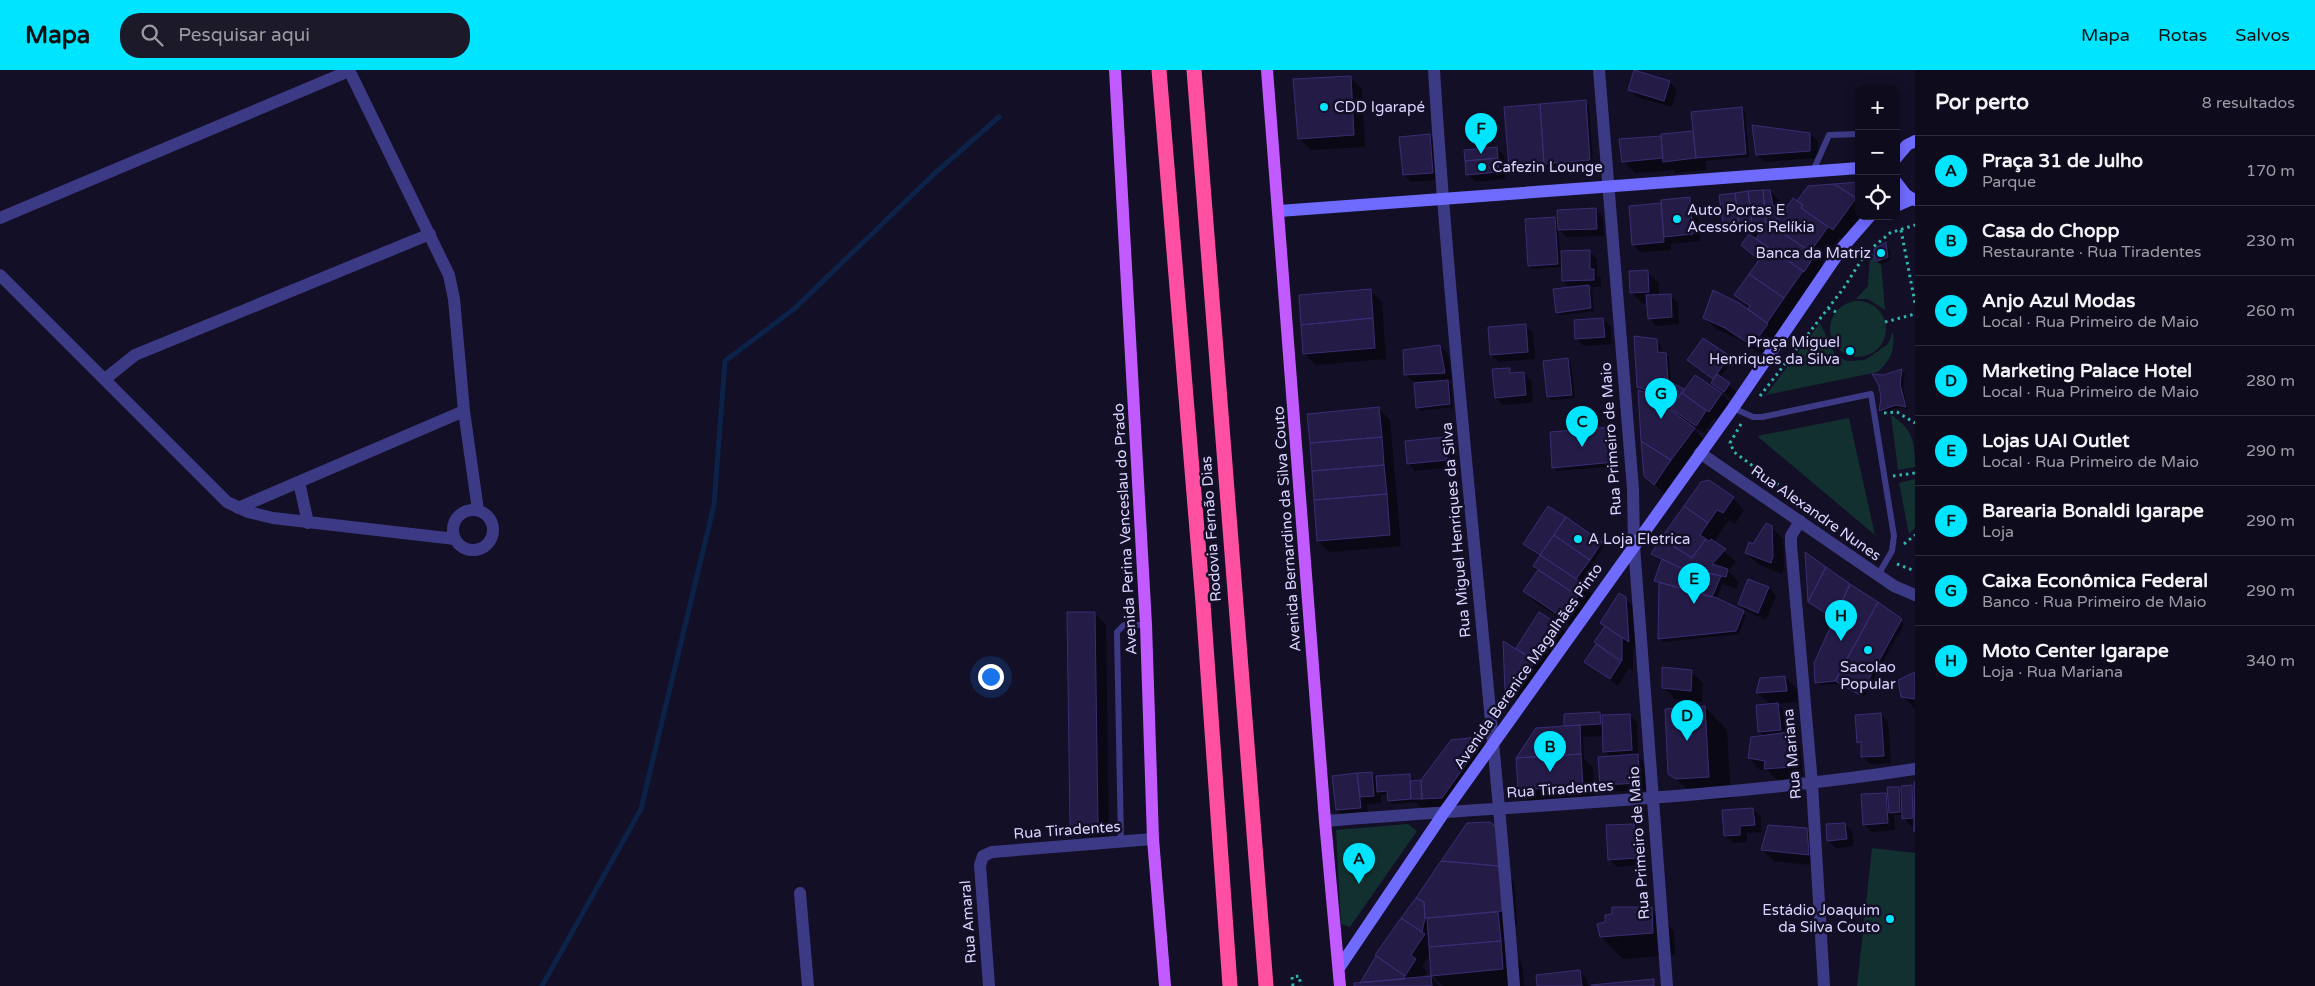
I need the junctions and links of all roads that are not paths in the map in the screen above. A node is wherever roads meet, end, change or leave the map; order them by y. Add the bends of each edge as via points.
1 (349, 70) edge
2 (1114, 70) edge
3 (1159, 70) edge
4 (1194, 70) edge
5 (1267, 70) edge
6 (1434, 70) edge
7 (1599, 70) edge
8 (1855, 134) edge
9 (1915, 141) edge
10 (1900, 153) edge
11 (1855, 168) edge
12 (1812, 171) junction
13 (1608, 185) junction
14 (1900, 189) edge
15 (1442, 198) junction
16 (1914, 199) edge
17 (1900, 204) edge
18 (1279, 211) junction
19 (0, 218) edge
20 (1866, 220) edge
21 (430, 234) junction
22 (0, 275) edge
23 (105, 379) junction
24 (1733, 408) junction
25 (464, 411) junction
26 (1700, 453) junction
27 (299, 482) junction
28 (238, 508) junction
29 (478, 510) junction
30 (1800, 521) junction
31 (308, 523) junction
32 (455, 539) junction
33 (1634, 546) junction
34 (1878, 575) junction
35 (1915, 594) edge
36 (1146, 625) junction
37 (1492, 745) junction
38 (1915, 769) edge
39 (1812, 784) junction
40 (1652, 799) junction
41 (1500, 809) junction
42 (1445, 811) junction
43 (1325, 821) junction
44 (1154, 839) junction
45 (1121, 842) junction
46 (983, 856) joint
47 (800, 893) dead end
48 (1339, 968) junction
49 (808, 986) edge
50 (989, 986) edge
51 (1164, 986) edge
52 (1230, 986) edge
53 (1266, 986) edge
54 (1340, 986) edge
55 (1514, 986) edge
56 (1667, 986) edge
57 (1824, 986) edge

1 - 19 street
1 - 21 street
2 - 36 main road, Avenida Perina Venceslau do Prado
3 - 52 highway, Rodovia Fernão Dias via 1204,603
4 - 53 highway, Rodovia Fernão Dias
5 - 18 main road, Avenida Bernardino da Silva Couto
6 - 15 street, Rua Miguel Henriques da Silva
7 - 13 street, Rua Primeiro de Maio
8 - 12 lane via 1829,134
9 - 10 main road
11 - 12 main road
12 - 13 main road
13 - 15 main road
13 - 33 street, Rua Primeiro de Maio via 1633,489
14 - 16 main road
15 - 18 main road
15 - 37 street, Rua Miguel Henriques da Silva
16 - 17 main road
18 - 43 main road, Avenida Bernardino da Silva Couto
20 - 24 main road, Avenida Berenice Magalhães Pinto via 1842,248
21 - 23 street via 135,356
21 - 25 street via 452,285
22 - 23 street
23 - 28 street via 219,495
24 - 26 main road, Avenida Berenice Magalhães Pinto
24 - 34 lane via 1746,415 1762,417 1872,394 1894,536 1892,551
25 - 27 street
25 - 29 street
26 - 30 street, Rua Alexandre Nunes
26 - 33 main road, Avenida Berenice Magalhães Pinto
27 - 28 street
27 - 31 street
28 - 31 street
29 - 32 street via 465,512 456,520
29 - 32 street via 492,523 489,542 484,547 471,550 464,549
30 - 34 street, Rua Alexandre Nunes
30 - 39 street, Rua Mariana via 1791,536 1791,545
31 - 32 street
33 - 37 main road, Avenida Berenice Magalhães Pinto
33 - 40 street, Rua Primeiro de Maio
34 - 35 street, Rua Alexandre Nunes
36 - 44 main road, Avenida Perina Venceslau do Prado
36 - 45 lane via 1124,625 1117,632
37 - 41 street, Rua Miguel Henriques da Silva
37 - 42 main road, Avenida Berenice Magalhães Pinto
38 - 39 street, Rua Tiradentes
39 - 40 street, Rua Tiradentes
39 - 57 street, Rua Mariana
40 - 41 street, Rua Tiradentes
40 - 56 street, Rua Primeiro de Maio
41 - 42 street, Rua Tiradentes
41 - 55 street, Rua Miguel Henriques da Silva
42 - 43 street, Rua Tiradentes
42 - 48 main road, Avenida Berenice Magalhães Pinto
43 - 48 main road, Avenida Bernardino da Silva Couto
44 - 45 street, Rua Tiradentes
44 - 51 main road, Avenida Perina Venceslau do Prado
45 - 46 street, Rua Tiradentes via 992,852
46 - 50 street, Rua Amaral via 980,865
47 - 49 street
48 - 54 main road, Avenida Bernardino da Silva Couto

